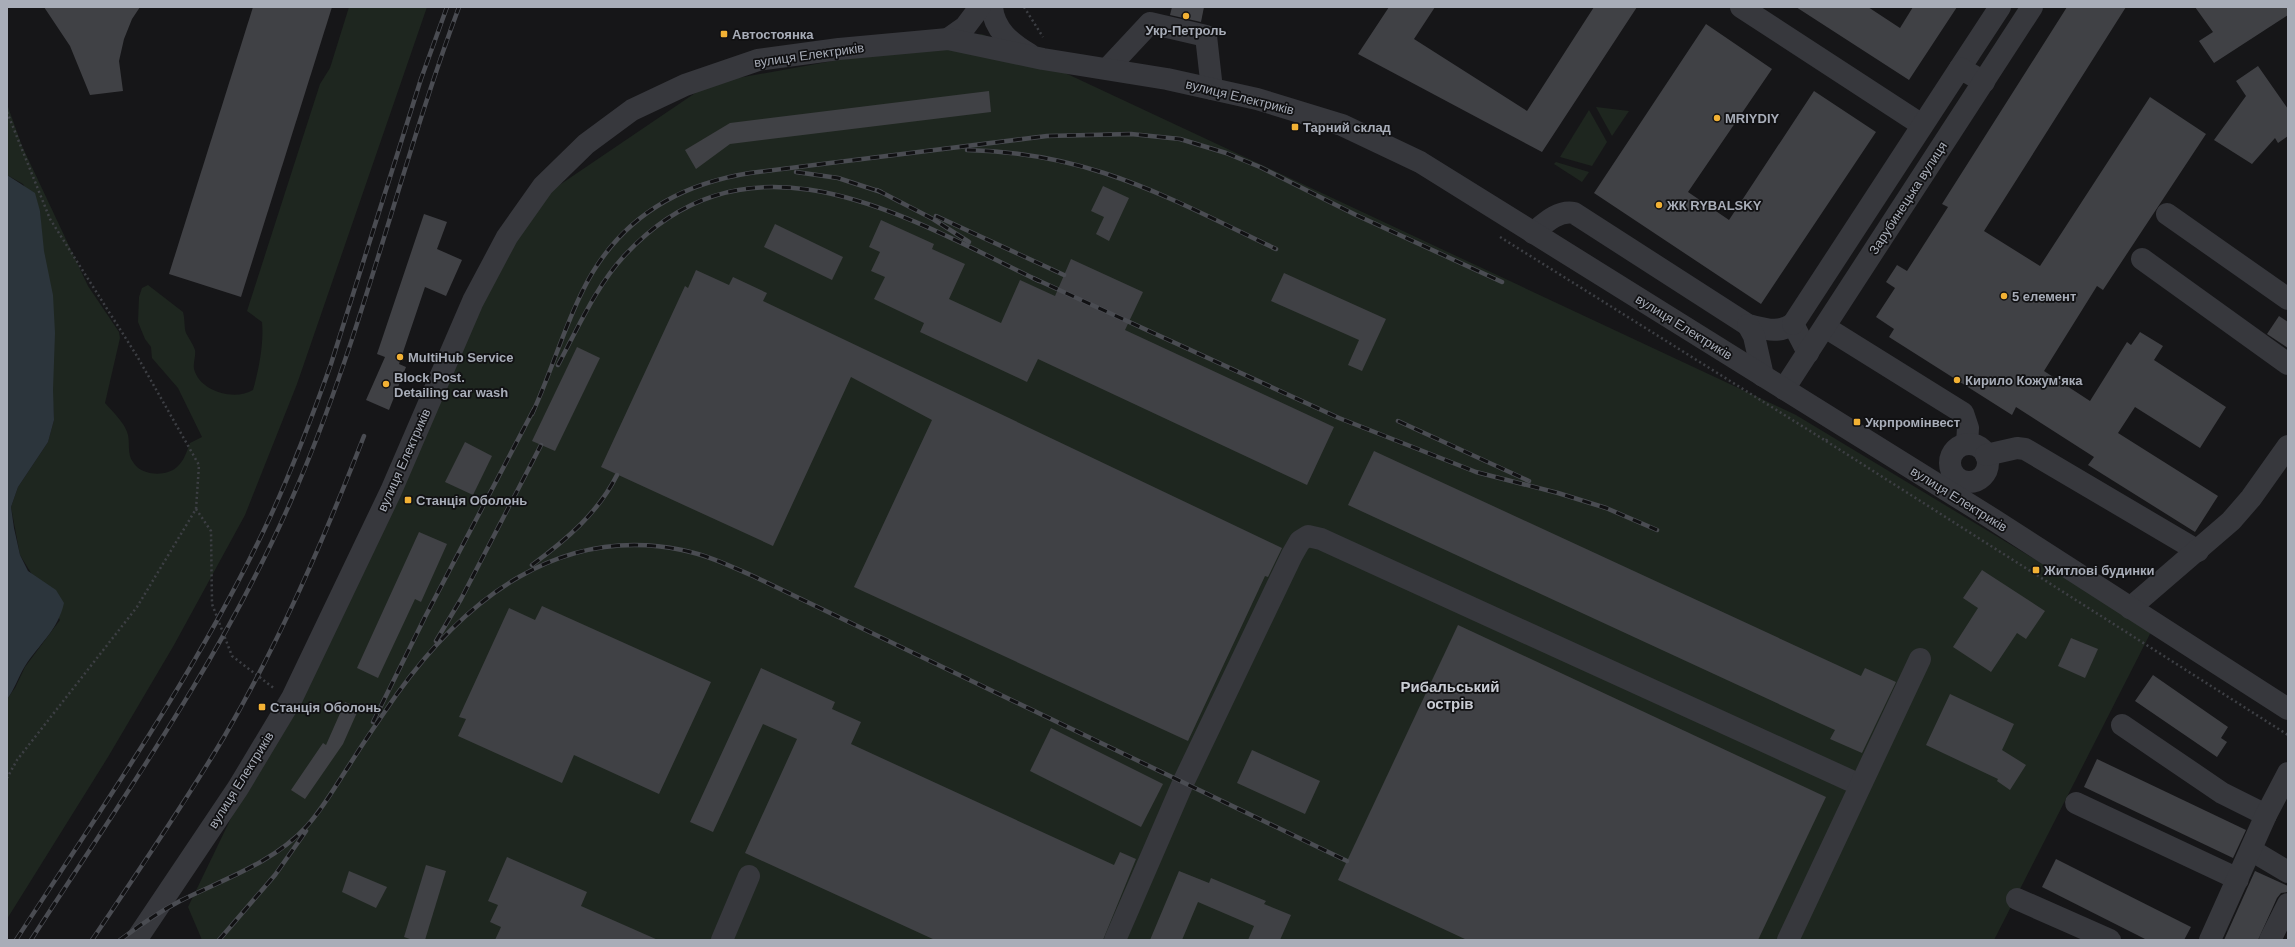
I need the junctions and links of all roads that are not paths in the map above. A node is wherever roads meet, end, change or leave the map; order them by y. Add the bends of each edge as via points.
1 (980, 7) edge
2 (992, 7) edge
3 (1742, 7) edge
4 (2000, 7) edge
5 (2032, 7) edge
6 (1768, 14) edge
7 (948, 39) junction
8 (1033, 57) junction
9 (1108, 68) junction
10 (1960, 68) junction
11 (1984, 82) junction
12 (1212, 89) junction
13 (1922, 125) junction
14 (2167, 214) dead end
15 (1533, 233) junction
16 (2142, 259) dead end
17 (2288, 299) edge
18 (1793, 324) junction
19 (1748, 325) junction
20 (1824, 327) junction
21 (1808, 353) junction
22 (2288, 364) edge
23 (1762, 376) junction
24 (1784, 390) junction
25 (1967, 444) junction
26 (2288, 446) edge
27 (1986, 455) junction
28 (1956, 486) junction
29 (2198, 551) junction
30 (2130, 608) junction
31 (1920, 659) dead end
32 (2288, 710) edge
33 (2122, 725) dead end
34 (2288, 773) edge
35 (1860, 785) junction
36 (2076, 803) dead end
37 (2266, 815) junction
38 (2251, 850) junction
39 (2288, 872) edge
40 (749, 876) dead end
41 (2238, 879) junction
42 (2017, 899) dead end
43 (2288, 904) edge
44 (136, 940) edge
45 (722, 940) edge
46 (1115, 940) edge
47 (1788, 940) edge
48 (2110, 940) edge
49 (2210, 940) edge
50 (2270, 940) edge

1 - 7 street via 965,27
2 - 8 street, вулиця Електриків via 995,20 1003,33 1016,46
3 - 6 street
4 - 10 street
5 - 11 street, Зарубинецька вулиця
6 - 13 street
7 - 8 street, вулиця Електриків
7 - 44 street, вулиця Електриків via 839,49 758,60 685,85 632,110 586,144 543,186 507,238 473,301 391,491 292,698 238,788
8 - 9 street, вулиця Електриків
9 - 12 street, вулиця Електриків
9 - 12 street via 1150,23 1206,36
10 - 11 street
10 - 13 street
11 - 20 street, Зарубинецька вулиця
12 - 15 street, вулиця Електриків via 1257,99 1342,125 1420,162
13 - 18 street
14 - 17 street
15 - 19 street via 1553,218 1566,212 1574,213
15 - 23 street, вулиця Електриків
16 - 22 street
18 - 19 street via 1784,330 1773,331
18 - 21 street
19 - 23 street via 1754,336
20 - 21 street, Зарубинецька вулиця
20 - 25 street via 1963,413 1968,428
21 - 24 street, Зарубинецька вулиця
23 - 24 street, вулиця Електриків
24 - 28 street, вулиця Електриків via 1838,423
25 - 27 street via 1982,448
25 - 28 street via 1959,446 1951,459
26 - 29 street via 2251,498 2231,521
27 - 28 street via 1987,470 1982,476 1976,481
27 - 29 street via 2026,448
28 - 30 street, вулиця Електриків
29 - 30 street
30 - 32 street, вулиця Електриків
31 - 35 street
33 - 37 street via 2222,793
34 - 37 street
35 - 46 street via 1321,539 1308,536 1300,541 1288,562 1183,783
35 - 47 street
36 - 41 street
37 - 38 street
38 - 39 street
38 - 41 street
40 - 45 street
41 - 49 street
42 - 48 street
43 - 50 street

